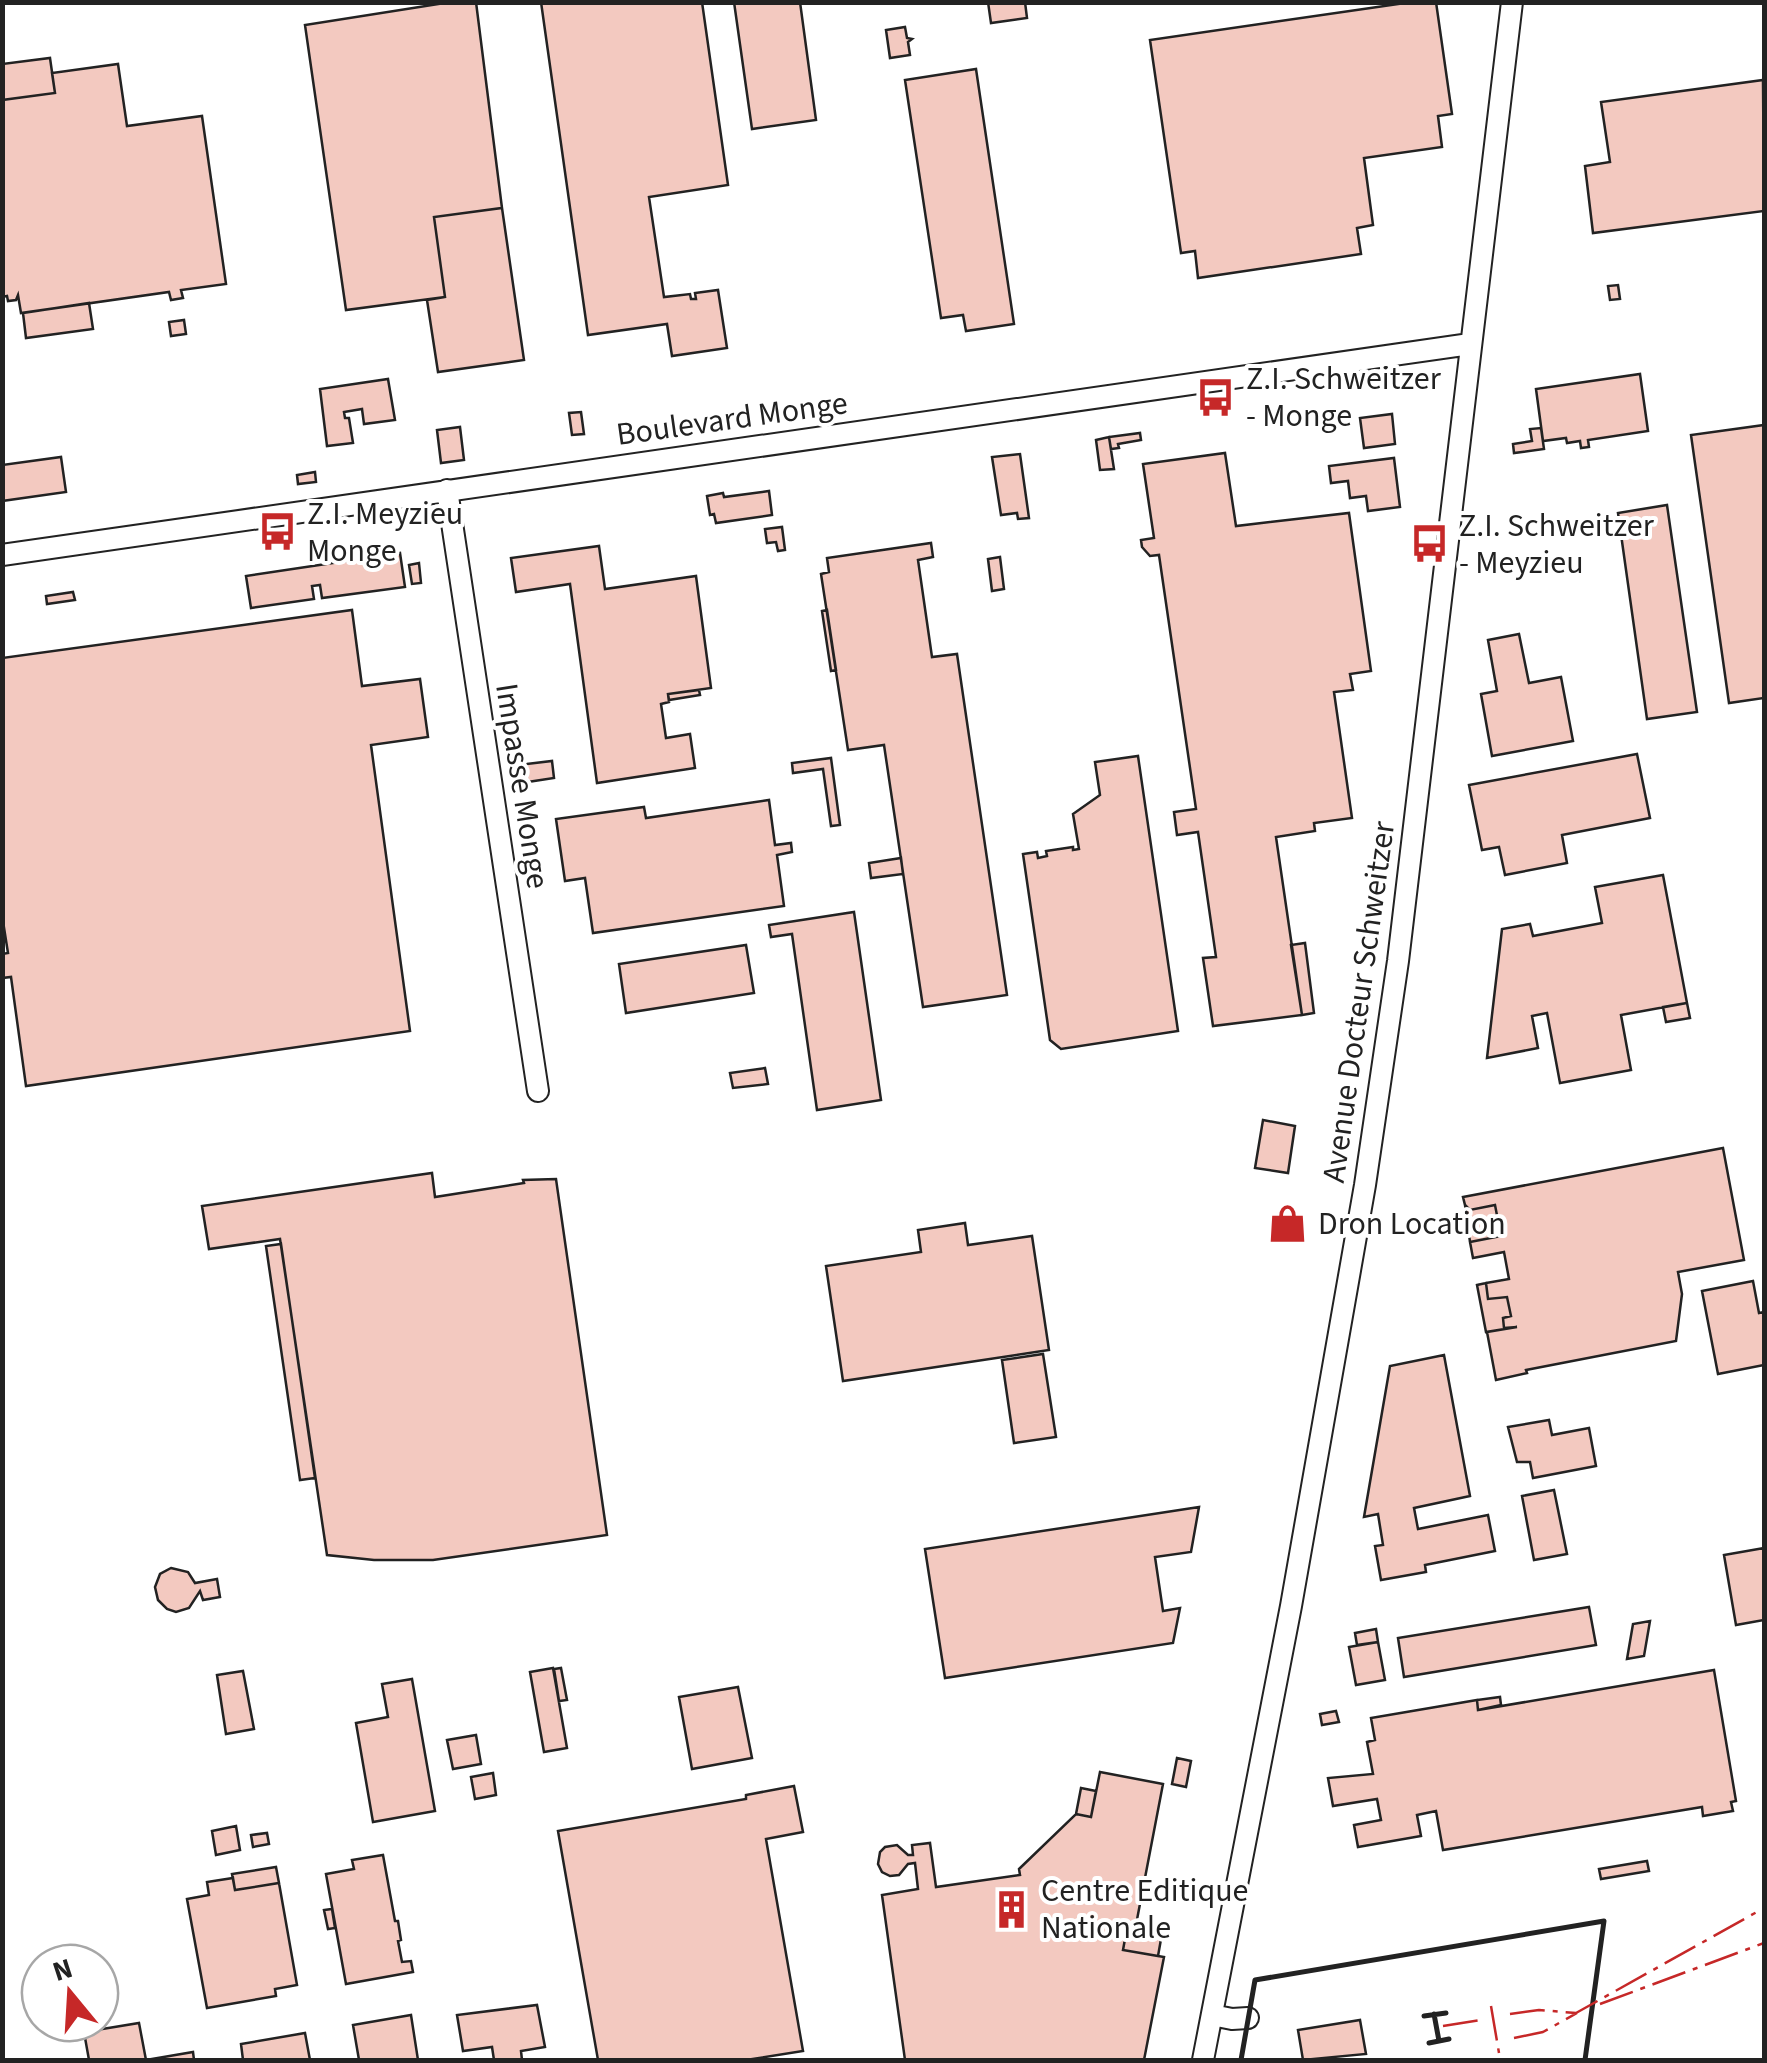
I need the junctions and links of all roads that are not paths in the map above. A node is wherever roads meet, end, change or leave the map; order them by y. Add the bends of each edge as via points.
1 (1512, 2) edge
2 (1470, 344) junction
3 (447, 490) junction
4 (2, 555) edge
5 (538, 1090) dead end
6 (1212, 2015) junction
7 (1248, 2018) dead end
8 (1204, 2060) edge

1 - 2 street, Avenue Docteur Schweitzer
2 - 3 street, Boulevard Monge
2 - 6 street, Avenue Docteur Schweitzer via 1365,1185
3 - 4 street, Boulevard Monge
3 - 5 street, Impasse Monge
6 - 7 street
6 - 8 street, Avenue Docteur Schweitzer

